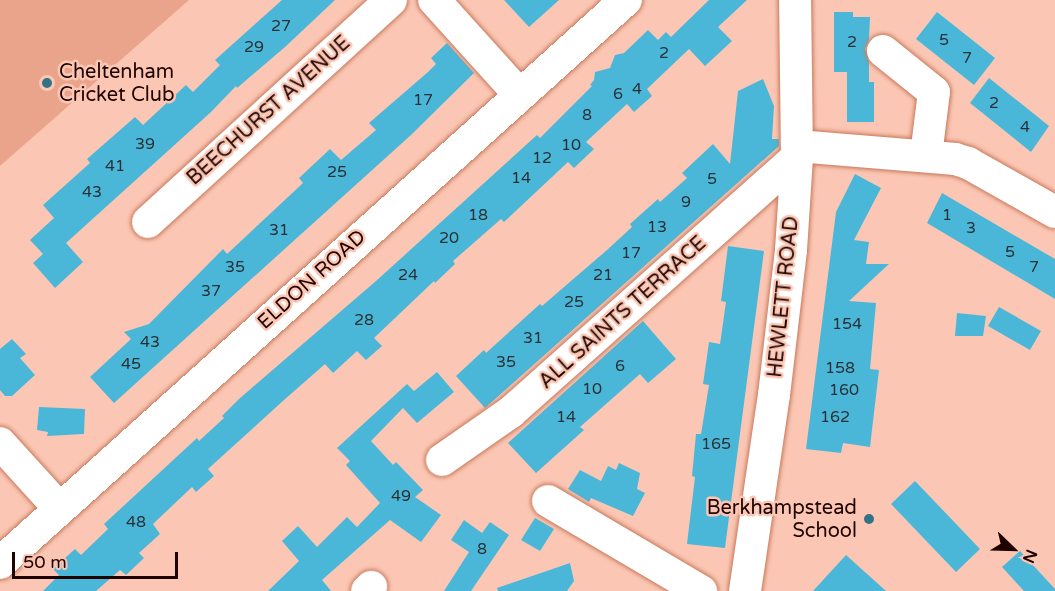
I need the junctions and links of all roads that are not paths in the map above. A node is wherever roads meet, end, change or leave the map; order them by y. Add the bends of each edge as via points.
1 (391, 0) edge
2 (434, 0) edge
3 (626, 0) edge
4 (795, 0) edge
5 (883, 51) dead end
6 (519, 94) junction
7 (797, 152) junction
8 (926, 155) junction
9 (1055, 212) edge
10 (148, 222) dead end
11 (0, 443) edge
12 (441, 460) dead end
13 (548, 501) dead end
14 (59, 508) junction
15 (0, 563) edge
16 (701, 591) edge
17 (745, 591) edge

1 - 10 street, BEECHURST AVENUE
2 - 6 street
3 - 6 street, ELDON ROAD
4 - 7 street, HEWLETT ROAD
5 - 8 street via 934,93
6 - 14 street, ELDON ROAD
7 - 8 street
7 - 12 street, ALL SAINTS TERRACE via 511,412
7 - 17 street, HEWLETT ROAD via 774,395
8 - 9 street via 968,163
11 - 14 street
13 - 16 street
14 - 15 street, ELDON ROAD

